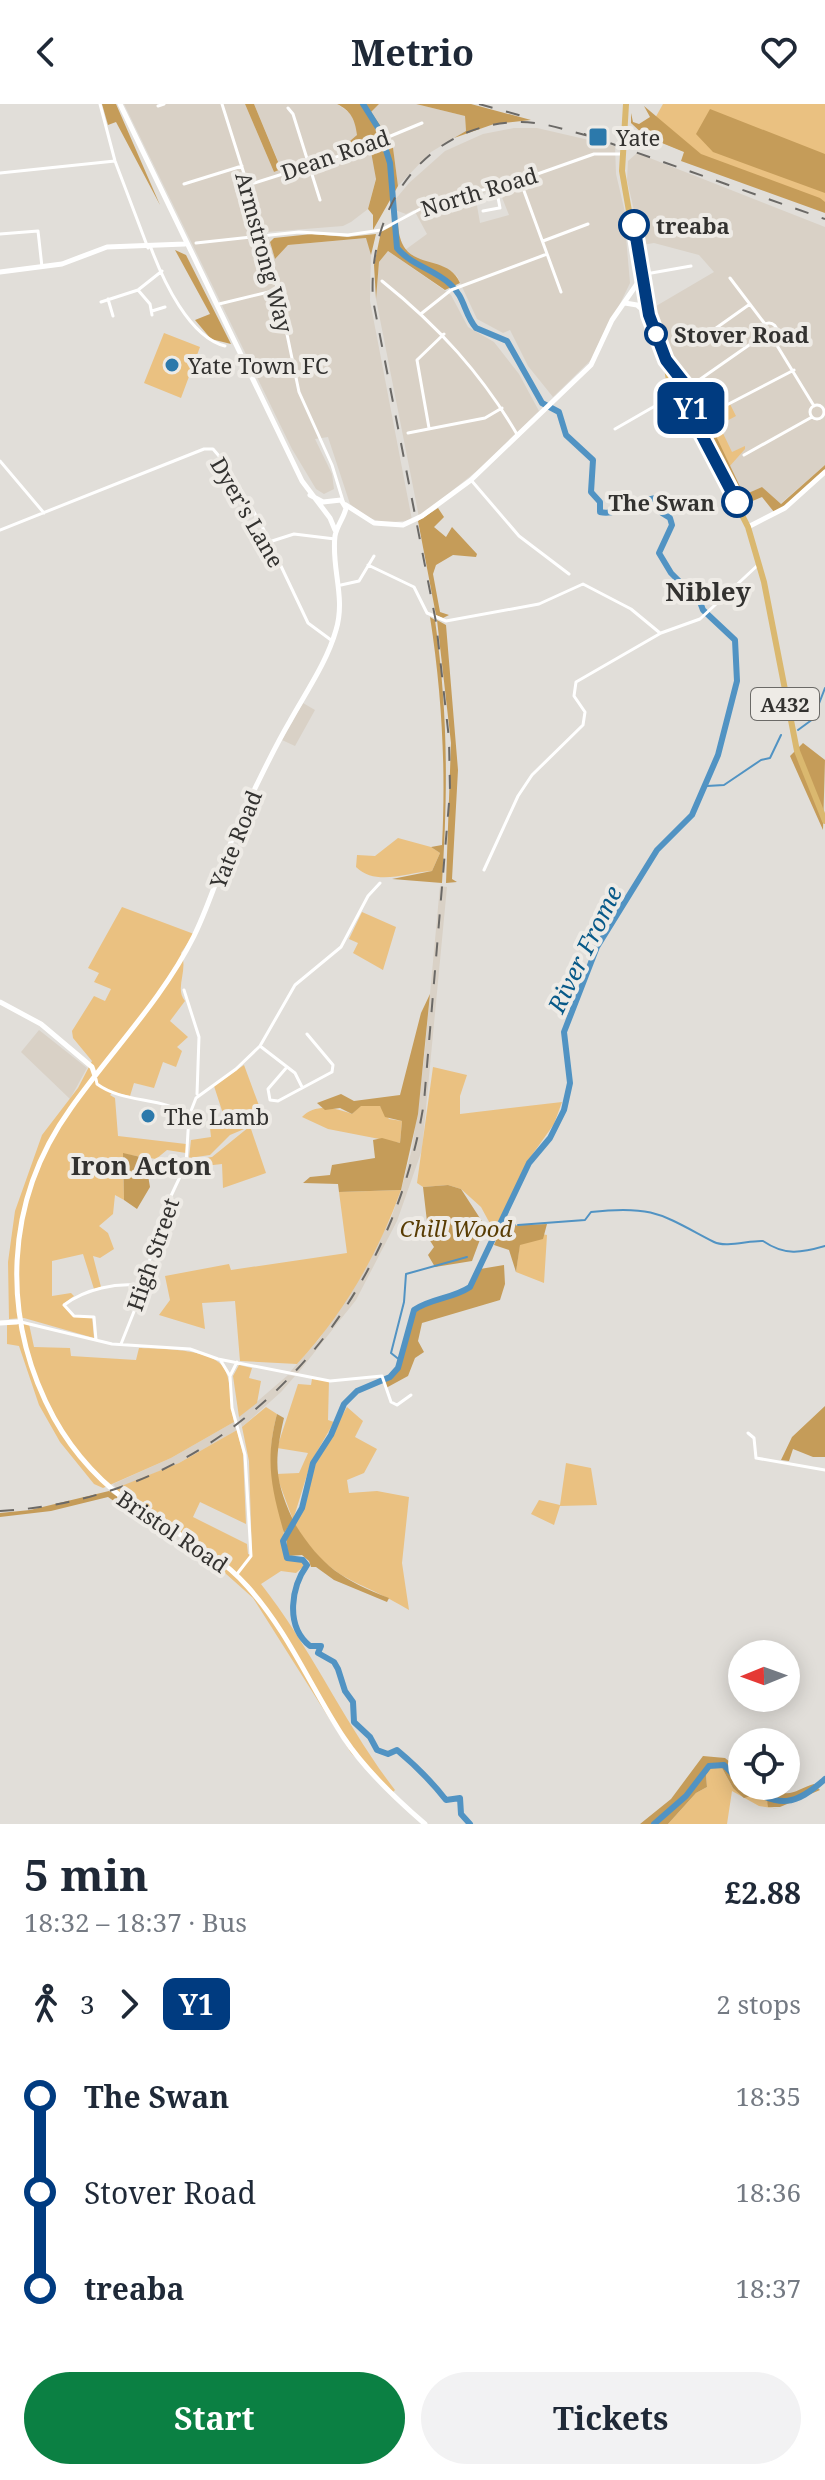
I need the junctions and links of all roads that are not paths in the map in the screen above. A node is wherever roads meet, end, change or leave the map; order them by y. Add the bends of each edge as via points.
1 (100, 104) edge
2 (120, 104) edge
3 (164, 104) edge
4 (222, 104) edge
5 (626, 104) edge
6 (158, 106) dead end
7 (288, 108) dead end
8 (422, 123) dead end
9 (621, 148) junction
10 (115, 161) junction
11 (307, 164) junction
12 (242, 166) junction
13 (0, 173) edge
14 (520, 180) junction
15 (184, 184) dead end
16 (248, 185) junction
17 (496, 187) junction
18 (320, 200) dead end
19 (483, 211) dead end
20 (588, 224) dead end
21 (180, 233) junction
22 (0, 234) edge
23 (265, 236) junction
24 (543, 241) junction
25 (196, 243) dead end
26 (185, 244) junction
27 (174, 246) junction
28 (150, 248) junction
29 (547, 254) junction
30 (691, 266) dead end
31 (42, 267) junction
32 (162, 271) junction
33 (0, 272) edge
34 (640, 276) junction
35 (730, 278) dead end
36 (382, 281) dead end
37 (138, 290) junction
38 (278, 290) junction
39 (561, 292) dead end
40 (644, 297) junction
41 (108, 299) junction
42 (627, 300) junction
43 (101, 302) dead end
44 (633, 303) junction
45 (750, 304) junction
46 (215, 305) junction
47 (165, 307) dead end
48 (422, 313) junction
49 (649, 315) junction
50 (113, 316) dead end
51 (765, 324) junction
52 (444, 334) junction
53 (762, 336) junction
54 (773, 339) junction
55 (695, 343) dead end
56 (225, 346) dead end
57 (666, 360) junction
58 (794, 370) junction
59 (699, 380) junction
60 (683, 382) junction
61 (670, 388) junction
62 (688, 393) junction
63 (722, 400) dead end
64 (676, 401) junction
65 (655, 406) junction
66 (725, 406) junction
67 (814, 406) junction
68 (502, 408) junction
69 (824, 408) edge
70 (717, 410) dead end
71 (812, 417) junction
72 (821, 418) junction
73 (694, 420) junction
74 (825, 427) edge
75 (429, 428) junction
76 (615, 429) dead end
77 (408, 433) dead end
78 (518, 436) junction
79 (744, 455) dead end
80 (0, 461) edge
81 (825, 472) edge
82 (471, 480) junction
83 (338, 489) junction
84 (310, 495) junction
85 (330, 501) junction
86 (344, 503) junction
87 (44, 513) junction
88 (328, 516) junction
89 (344, 516) junction
90 (358, 516) junction
91 (748, 527) junction
92 (0, 530) edge
93 (335, 537) junction
94 (269, 542) junction
95 (374, 556) dead end
96 (760, 564) junction
97 (368, 565) junction
98 (569, 574) dead end
99 (341, 585) junction
100 (661, 633) junction
101 (332, 641) junction
102 (825, 821) edge
103 (484, 870) dead end
104 (380, 883) dead end
105 (184, 990) dead end
106 (0, 1002) edge
107 (276, 1019) junction
108 (282, 1023) dead end
109 (309, 1035) dead end
110 (260, 1046) junction
111 (287, 1067) junction
112 (95, 1077) junction
113 (199, 1083) junction
114 (303, 1088) junction
115 (206, 1089) junction
116 (196, 1098) junction
117 (192, 1106) junction
118 (184, 1112) junction
119 (189, 1116) junction
120 (143, 1286) junction
121 (17, 1322) junction
122 (0, 1323) edge
123 (96, 1340) junction
124 (121, 1344) junction
125 (218, 1359) junction
126 (237, 1362) junction
127 (230, 1376) junction
128 (411, 1395) dead end
129 (748, 1433) dead end
130 (825, 1470) edge
131 (237, 1574) junction
132 (425, 1824) edge

1 - 10 street
2 - 21 main road
3 - 6 street
4 - 12 street, Armstrong Way
5 - 9 main road
7 - 11 street
8 - 11 street, Dean Road
9 - 14 street, North Road
9 - 34 main road
10 - 13 street
10 - 28 street
11 - 16 street, Dean Road
11 - 18 street
12 - 15 street
12 - 16 street, Armstrong Way
14 - 17 street, North Road
14 - 24 street
16 - 23 street, Armstrong Way
17 - 19 street via 501,207
17 - 23 street, North Road via 437,200 390,226 348,235
20 - 24 street
21 - 26 main road
21 - 27 main road
22 - 31 street via 38,231
23 - 25 street, North Road
23 - 38 street, Armstrong Way
24 - 29 street
26 - 27 main road
26 - 46 main road
27 - 28 main road
28 - 31 main road via 107,247
28 - 32 street
29 - 39 street
29 - 48 street via 451,290
30 - 34 street
31 - 33 main road
32 - 37 street
32 - 56 street via 203,334
34 - 40 main road
34 - 42 main road
35 - 45 street
36 - 48 street
37 - 41 street
37 - 47 street via 152,313
38 - 46 street
38 - 83 street, Armstrong Way via 299,392
40 - 42 main road
40 - 44 main road
40 - 49 main road
41 - 43 street
41 - 50 street
42 - 44 main road
42 - 78 main road via 596,358
44 - 49 main road
45 - 51 street
45 - 55 street
46 - 84 main road
48 - 52 street
49 - 57 main road
51 - 53 street
51 - 54 street via 776,326
52 - 68 street
52 - 75 street via 417,360
53 - 54 street
53 - 59 street
54 - 58 street
57 - 60 main road
57 - 61 main road
58 - 66 street
58 - 67 street
59 - 60 street
59 - 62 street
60 - 61 main road
60 - 62 main road
61 - 64 main road
61 - 65 street
62 - 64 main road
62 - 73 main road, A432
63 - 66 street
64 - 65 street
64 - 73 main road, A432
65 - 76 street
66 - 70 street
67 - 69 street
67 - 71 street
68 - 75 street via 485,418
68 - 78 street
69 - 72 street
71 - 72 street
71 - 79 street
72 - 74 street
73 - 91 main road, A432
75 - 77 street
78 - 82 main road
80 - 87 street
81 - 91 main road via 785,508
82 - 90 main road via 410,523 385,525
82 - 98 street via 519,536
83 - 85 street
83 - 86 street, Armstrong Way
84 - 85 main road
84 - 88 main road
85 - 86 main road
85 - 88 main road
86 - 89 main road
86 - 90 main road
87 - 92 street, Dyer's Lane
87 - 94 street, Dyer's Lane via 213,449
88 - 89 main road
88 - 93 main road, Yate Road
89 - 90 main road
89 - 93 main road
91 - 96 main road, A432
93 - 94 street via 294,534
93 - 99 main road, Yate Road
94 - 101 street, Dyer's Lane via 308,623
95 - 97 street
96 - 100 street via 704,615
96 - 102 main road, A432 via 797,751
97 - 99 street via 359,581
97 - 100 street via 414,587 429,615 442,620 539,604 580,584 631,609
99 - 101 main road, Yate Road
100 - 103 street via 576,682 574,696 585,721 532,775
101 - 112 main road, Yate Road via 242,813 185,954
104 - 107 street via 347,939 295,985
105 - 113 street via 198,1032
106 - 112 main road via 41,1024 92,1067
107 - 108 street
107 - 110 street
109 - 114 street via 333,1065 332,1072
110 - 111 street
110 - 115 street
111 - 114 street
111 - 114 street via 267,1097 277,1102
112 - 118 street via 117,1096
112 - 121 main road, Yate Road via 57,1129 30,1182 16,1245
113 - 115 street
113 - 116 street
115 - 116 street
116 - 117 street, High Street
117 - 118 street
117 - 119 street, High Street
118 - 119 street
119 - 120 street, High Street via 186,1164 162,1215
120 - 123 street via 86,1292 64,1305 74,1316 94,1317
120 - 124 street, High Street
121 - 122 main road
121 - 123 street
121 - 131 main road, Bristol Road via 43,1398 78,1454 124,1499
123 - 124 street
124 - 125 street via 190,1349
125 - 126 street
125 - 127 street
126 - 127 street
126 - 128 street via 330,1381 385,1379 391,1402 397,1405
127 - 131 street, Bristol Road via 246,1463 251,1556
129 - 130 street via 754,1438 756,1458
131 - 132 main road, Bristol Road via 268,1611 352,1748

